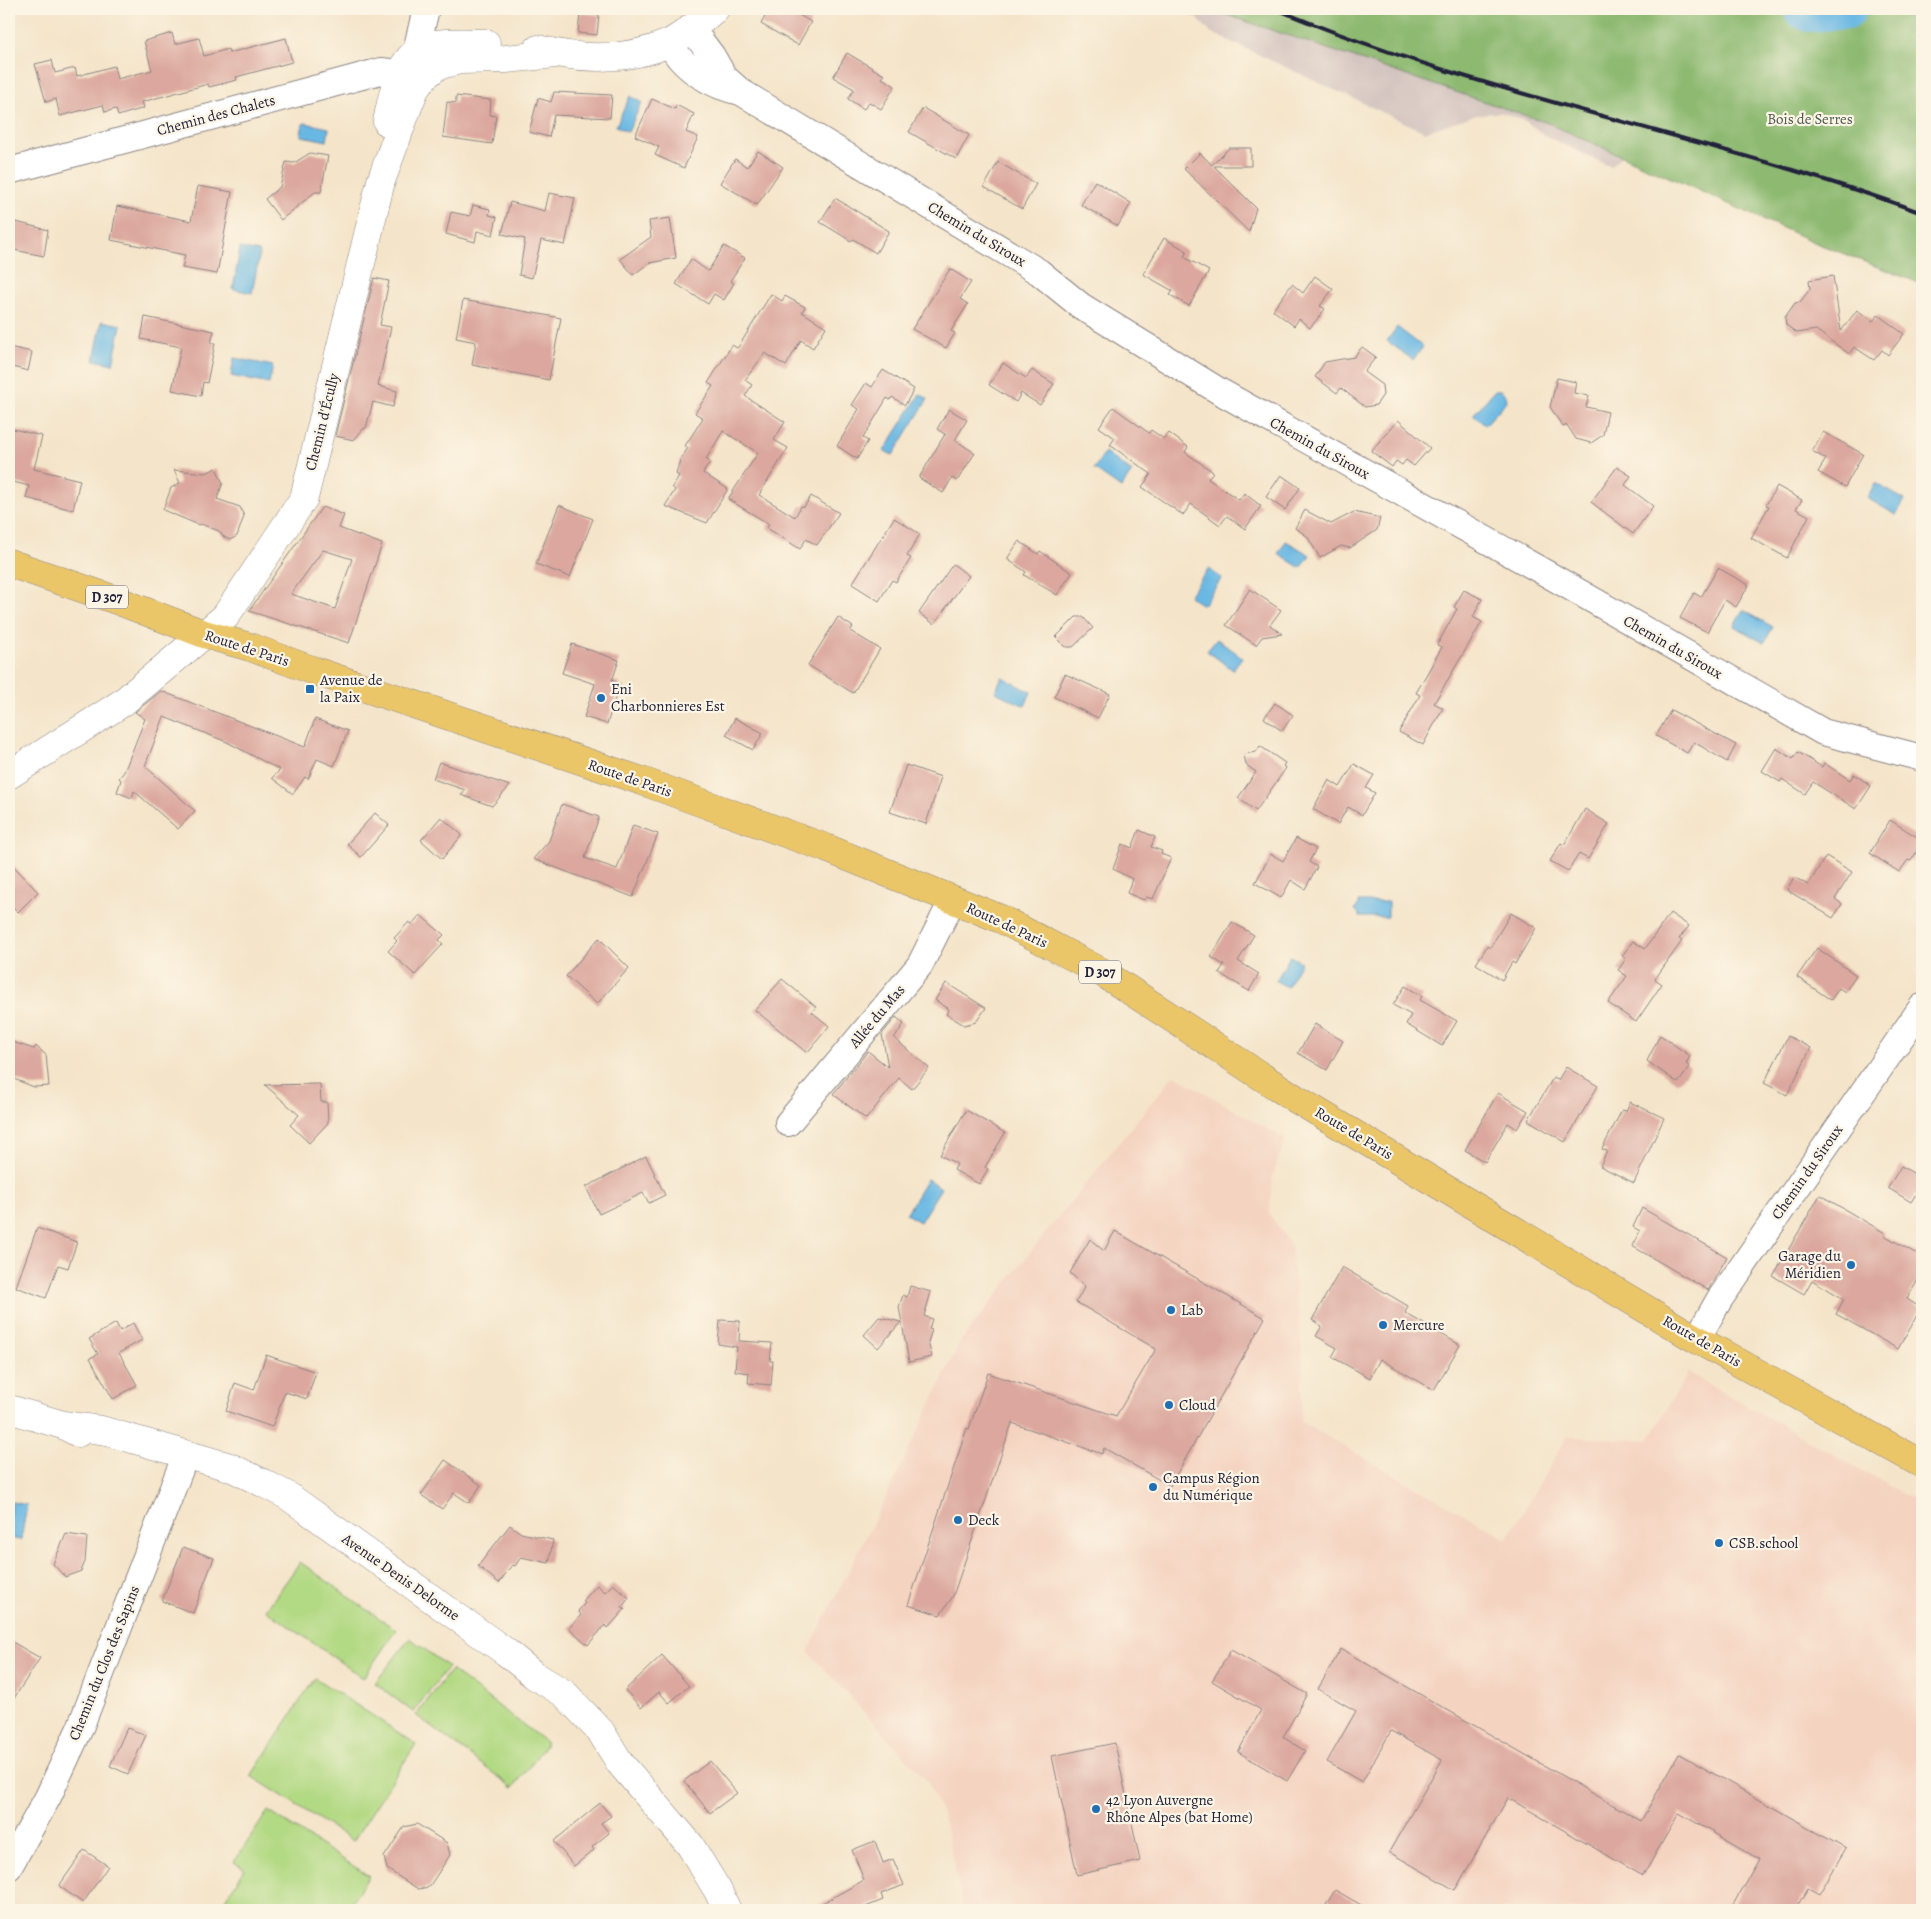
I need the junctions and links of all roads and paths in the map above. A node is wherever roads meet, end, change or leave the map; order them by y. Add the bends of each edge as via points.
1 (426, 9) edge
2 (715, 9) edge
3 (680, 35) junction
4 (414, 67) junction
5 (9, 171) edge
6 (9, 563) edge
7 (204, 634) junction
8 (1922, 758) edge
9 (9, 775) edge
10 (952, 900) junction
11 (1922, 1007) edge
12 (788, 1123) dead end
13 (1696, 1339) junction
14 (9, 1409) edge
15 (183, 1461) junction
16 (1922, 1464) edge
17 (9, 1867) edge
18 (727, 1910) edge

1 - 4 street
2 - 3 street, Chemin d'Écully
3 - 4 street, Chemin d'Écully via 626,56 589,58 555,54 460,60
3 - 8 street, Chemin du Siroux via 712,56 724,77 741,92 1039,272 1081,306 1204,383 1823,732
4 - 5 street, Chemin des Chalets via 382,71
4 - 7 street, Chemin d'Écully via 416,89 381,181 304,498 225,618
6 - 7 main road, Route de Paris / D 307
7 - 9 street via 122,703
7 - 10 main road, Route de Paris / D 307 via 642,782 826,848
10 - 12 street, Allée du Mas via 920,965
10 - 13 main road, Route de Paris / D 307 via 1001,919 1100,971 1296,1099
11 - 13 street, Chemin du Siroux via 1719,1300
13 - 16 main road, Route de Paris / D 307
14 - 15 street, Avenue Denis Delorme via 63,1426 101,1430
15 - 17 street, Chemin du Clos des Sapins via 80,1728 48,1797
15 - 18 street, Avenue Denis Delorme via 230,1466 296,1502 506,1652 535,1676 558,1708 589,1741 620,1763 690,1845

